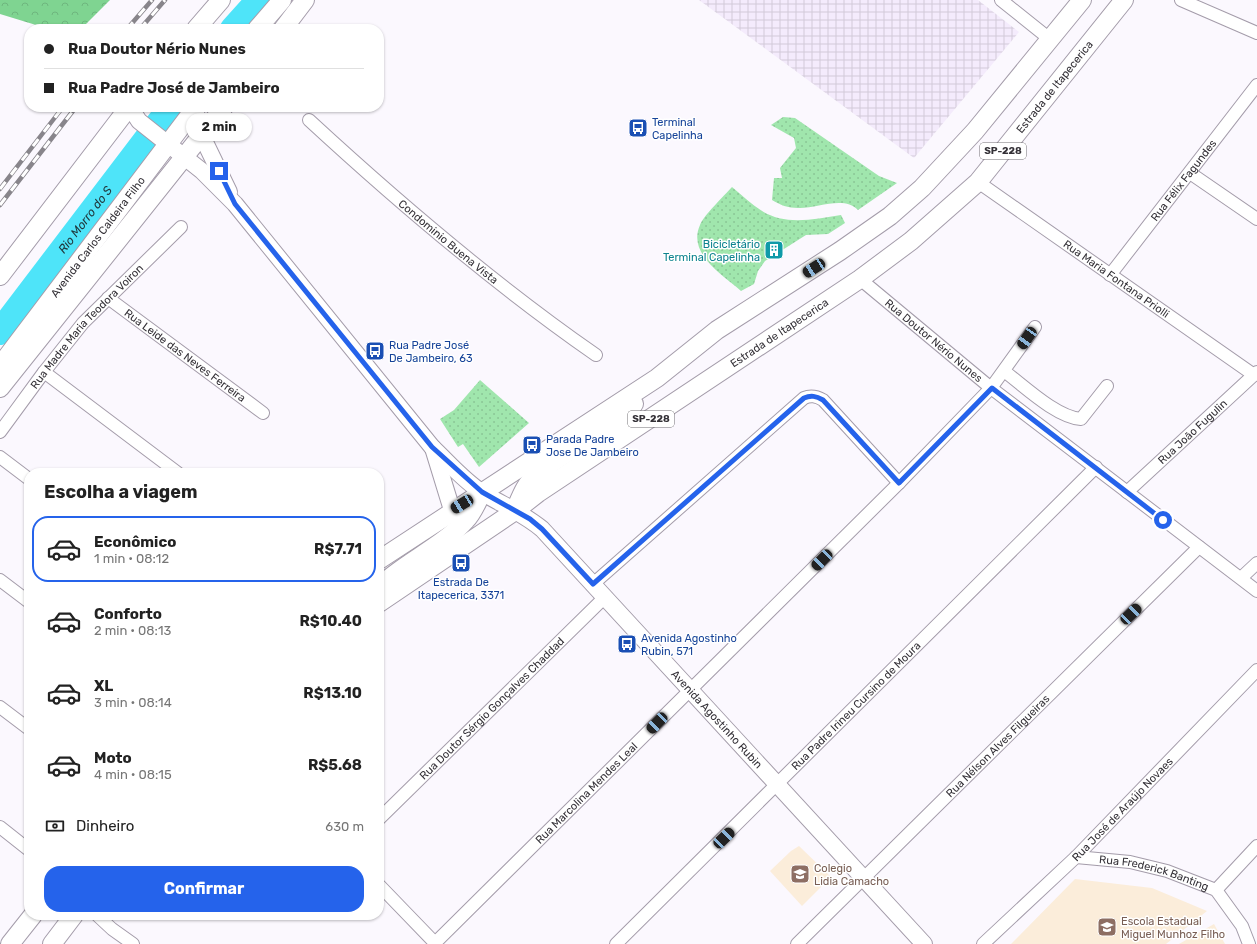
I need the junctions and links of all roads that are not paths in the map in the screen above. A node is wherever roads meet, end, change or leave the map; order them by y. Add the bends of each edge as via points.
1 (221, 0) edge
2 (282, 0) edge
3 (305, 0) edge
4 (1001, 0) edge
5 (1082, 0) edge
6 (1124, 0) edge
7 (1181, 0) edge
8 (200, 24) edge
9 (261, 24) edge
10 (287, 24) edge
11 (1257, 33) edge
12 (1051, 40) junction
13 (1257, 85) edge
14 (125, 112) edge
15 (133, 112) edge
16 (192, 112) edge
17 (197, 112) edge
18 (220, 112) edge
19 (308, 120) dead end
20 (202, 136) junction
21 (166, 141) junction
22 (185, 157) junction
23 (1190, 173) junction
24 (978, 182) junction
25 (235, 204) junction
26 (1257, 219) edge
27 (181, 227) dead end
28 (1110, 275) junction
29 (0, 276) edge
30 (860, 279) junction
31 (108, 298) junction
32 (1035, 327) dead end
33 (596, 355) dead end
34 (0, 366) edge
35 (1004, 371) junction
36 (44, 372) junction
37 (1256, 373) edge
38 (657, 378) junction
39 (1107, 386) dead end
40 (0, 388) edge
41 (992, 388) junction
42 (263, 413) dead end
43 (0, 432) edge
44 (432, 447) junction
45 (0, 457) edge
46 (1096, 467) junction
47 (171, 468) edge
48 (24, 476) edge
49 (899, 483) junction
50 (482, 492) junction
51 (1127, 492) junction
52 (452, 510) junction
53 (515, 511) junction
54 (1199, 547) junction
55 (384, 557) edge
56 (1257, 564) edge
57 (1241, 578) junction
58 (0, 580) edge
59 (384, 582) edge
60 (593, 584) junction
61 (1257, 591) edge
62 (605, 597) junction
63 (24, 598) edge
64 (384, 600) edge
65 (1257, 670) edge
66 (690, 690) junction
67 (0, 707) edge
68 (24, 725) edge
69 (778, 785) junction
70 (384, 814) edge
71 (0, 827) edge
72 (24, 846) edge
73 (1257, 846) edge
74 (1076, 857) junction
75 (862, 879) junction
76 (384, 890) edge
77 (1216, 890) junction
78 (29, 920) edge
79 (70, 920) edge
80 (103, 920) edge
81 (10, 944) edge
82 (52, 944) edge
83 (133, 944) edge
84 (436, 944) edge
85 (616, 944) edge
86 (797, 944) edge
87 (924, 944) edge
88 (983, 944) edge
89 (1250, 944) edge

1 - 8 main road
2 - 9 main road
3 - 10 main road
4 - 12 street
5 - 12 main road, SP-228
6 - 24 main road, Estrada de Itapecerica / SP-228
7 - 11 street
12 - 38 main road, SP-228 via 922,188 890,216 717,330
13 - 23 street, Rua Félix Fagundes
14 - 29 main road
15 - 21 main road via 139,121
16 - 21 main road, Avenida Carlos Caldeira Filho
17 - 20 main road
18 - 20 main road
19 - 33 street, Condominio Buena Vista via 493,280
20 - 22 main road
20 - 25 main road
21 - 22 main road
21 - 34 main road, Avenida Carlos Caldeira Filho
22 - 25 main road
22 - 40 main road
23 - 26 street
23 - 28 street, Rua Félix Fagundes
24 - 28 street, Rua Maria Fontana Priolli
24 - 30 main road, Estrada de Itapecerica / SP-228 via 911,241
25 - 44 main road
27 - 31 street, Rua Madre Maria Teodora Voiron
28 - 37 street, Rua Maria Fontana Priolli
30 - 41 street, Rua Doutor Nério Nunes
30 - 53 main road, Estrada de Itapecerica / SP-228 via 538,493
31 - 36 street, Rua Madre Maria Teodora Voiron via 83,323
31 - 42 street, Rua Leide das Neves Ferreira
32 - 35 street, Rua Marcolina Mendes Leal
35 - 39 street via 1054,408 1074,419 1081,419 1087,414
35 - 41 street, Rua Marcolina Mendes Leal
36 - 43 street, Rua Madre Maria Teodora Voiron
36 - 47 street
37 - 51 street, Rua João Fugulin
38 - 50 main road, SP-228
38 - 53 main road via 628,411 534,476
41 - 46 street, Rua Doutor Nério Nunes
41 - 49 street, Rua Marcolina Mendes Leal
44 - 50 main road, Avenida Agostinho Rubin
44 - 52 main road
45 - 48 street
46 - 51 street, Rua Doutor Nério Nunes
46 - 69 street, Rua Padre Irineu Cursino de Moura
49 - 60 street via 823,400 817,396 810,396 804,398
49 - 66 street, Rua Marcolina Mendes Leal
50 - 52 main road, SP-228
50 - 53 main road, Avenida Agostinho Rubin
50 - 59 main road via 467,519 454,531
51 - 54 street, Rua Doutor Nério Nunes
52 - 55 main road, SP-228
53 - 60 main road, Avenida Agostinho Rubin via 542,529
53 - 64 main road, Estrada de Itapecerica / SP-228
54 - 57 street, Rua Doutor Nério Nunes
54 - 75 street, Rua Nélson Alves Filgueiras
56 - 57 street
57 - 61 street, Rua Doutor Nério Nunes
58 - 63 street
60 - 62 main road, Avenida Agostinho Rubin
62 - 66 main road, Avenida Agostinho Rubin
62 - 70 street, Rua Doutor Sérgio Gonçalves Chaddad
65 - 74 street, Rua José de Araújo Novaes
66 - 69 main road, Avenida Agostinho Rubin
66 - 84 street, Rua Marcolina Mendes Leal
67 - 68 street
69 - 75 main road, Avenida Agostinho Rubin
69 - 85 street, Rua Padre Irineu Cursino de Moura
71 - 72 street
73 - 77 street
74 - 77 street, Rua Frederick Banting via 1130,862 1167,871
74 - 88 street, Rua José de Araújo Novaes
75 - 86 street, Rua Nélson Alves Filgueiras
75 - 87 main road, Avenida Agostinho Rubin
76 - 84 street
77 - 89 street, Rua Frederick Banting via 1242,926
78 - 81 main road
79 - 82 main road
80 - 83 street

